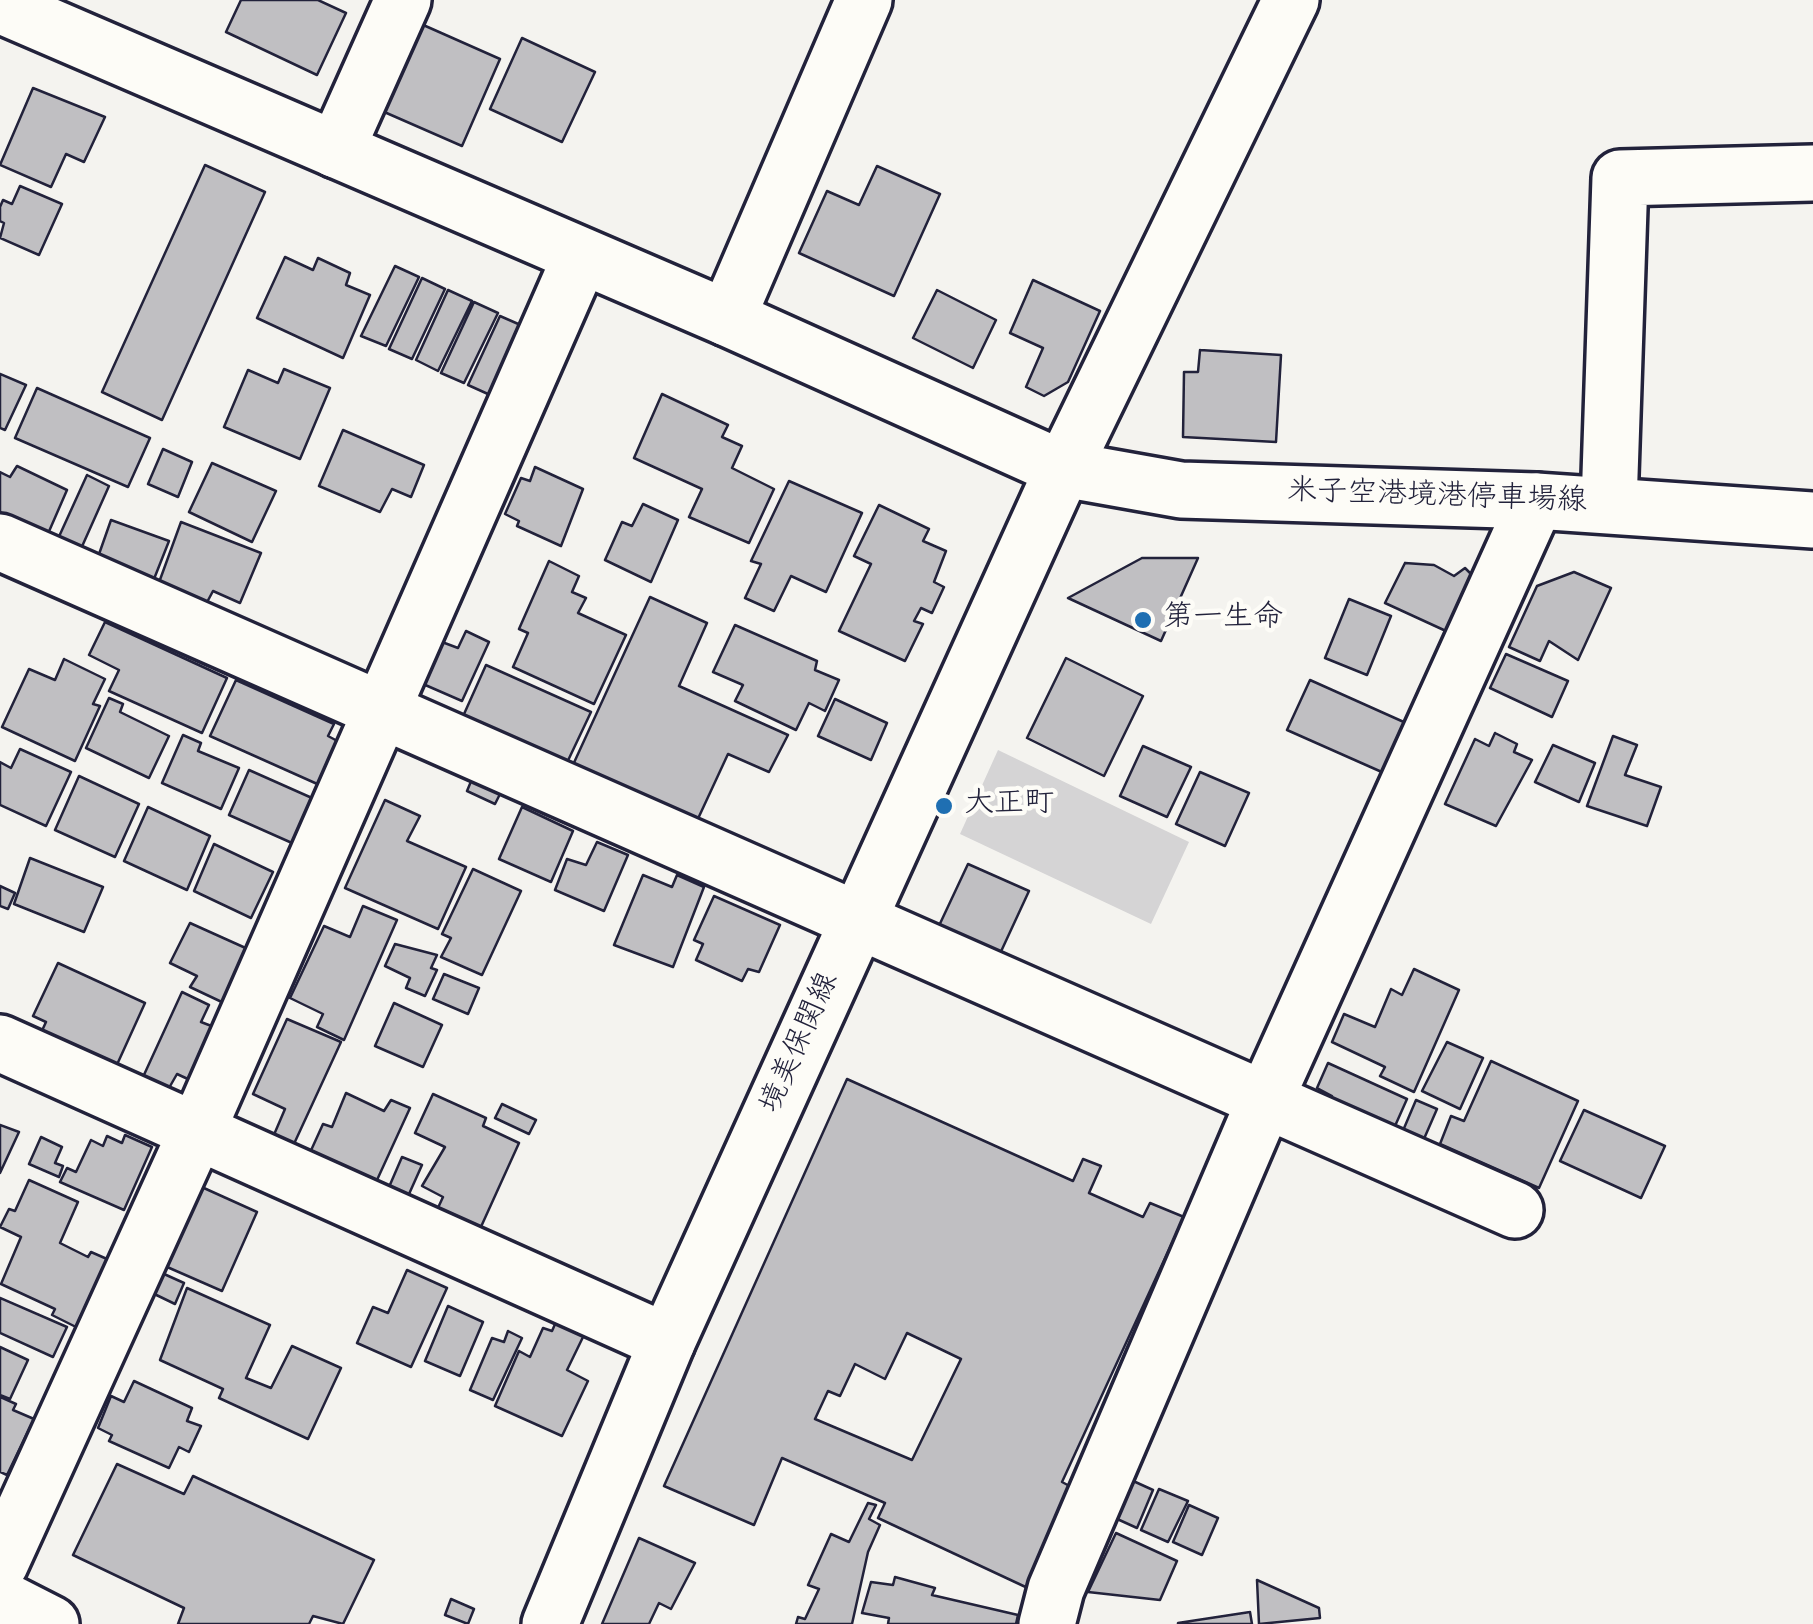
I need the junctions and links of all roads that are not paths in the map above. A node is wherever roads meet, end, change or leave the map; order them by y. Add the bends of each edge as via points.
1 (403, 0) edge
2 (864, 0) edge
3 (1291, 0) edge
4 (0, 5) edge
5 (336, 150) junction
6 (1813, 173) edge
7 (580, 256) junction
8 (726, 318) junction
9 (1063, 469) junction
10 (1536, 501) junction
11 (1608, 505) junction
12 (1813, 520) edge
13 (0, 542) edge
14 (382, 709) junction
15 (857, 922) junction
16 (0, 1043) edge
17 (1266, 1098) junction
18 (197, 1131) junction
19 (1515, 1210) dead end
20 (667, 1342) junction
21 (0, 1564) edge
22 (0, 1598) edge
23 (52, 1624) edge
24 (550, 1624) edge
25 (1047, 1624) edge

1 - 5 street
2 - 8 street
3 - 9 street, 境美保関線
4 - 5 street, 米子空港境港停車場線
5 - 7 street, 米子空港境港停車場線
6 - 11 street via 1620,178
7 - 8 street, 米子空港境港停車場線
7 - 14 street
8 - 9 street, 米子空港境港停車場線
9 - 10 street, 米子空港境港停車場線 via 1181,490
9 - 15 street, 境美保関線
10 - 11 street, 米子空港境港停車場線
10 - 17 street
11 - 12 street, 米子空港境港停車場線
13 - 14 street
14 - 15 street
14 - 18 street
15 - 17 street
15 - 20 street, 境美保関線
16 - 18 street
17 - 19 street
17 - 25 street via 1056,1589
18 - 20 street
18 - 21 street
20 - 24 street, 境美保関線
22 - 23 street

